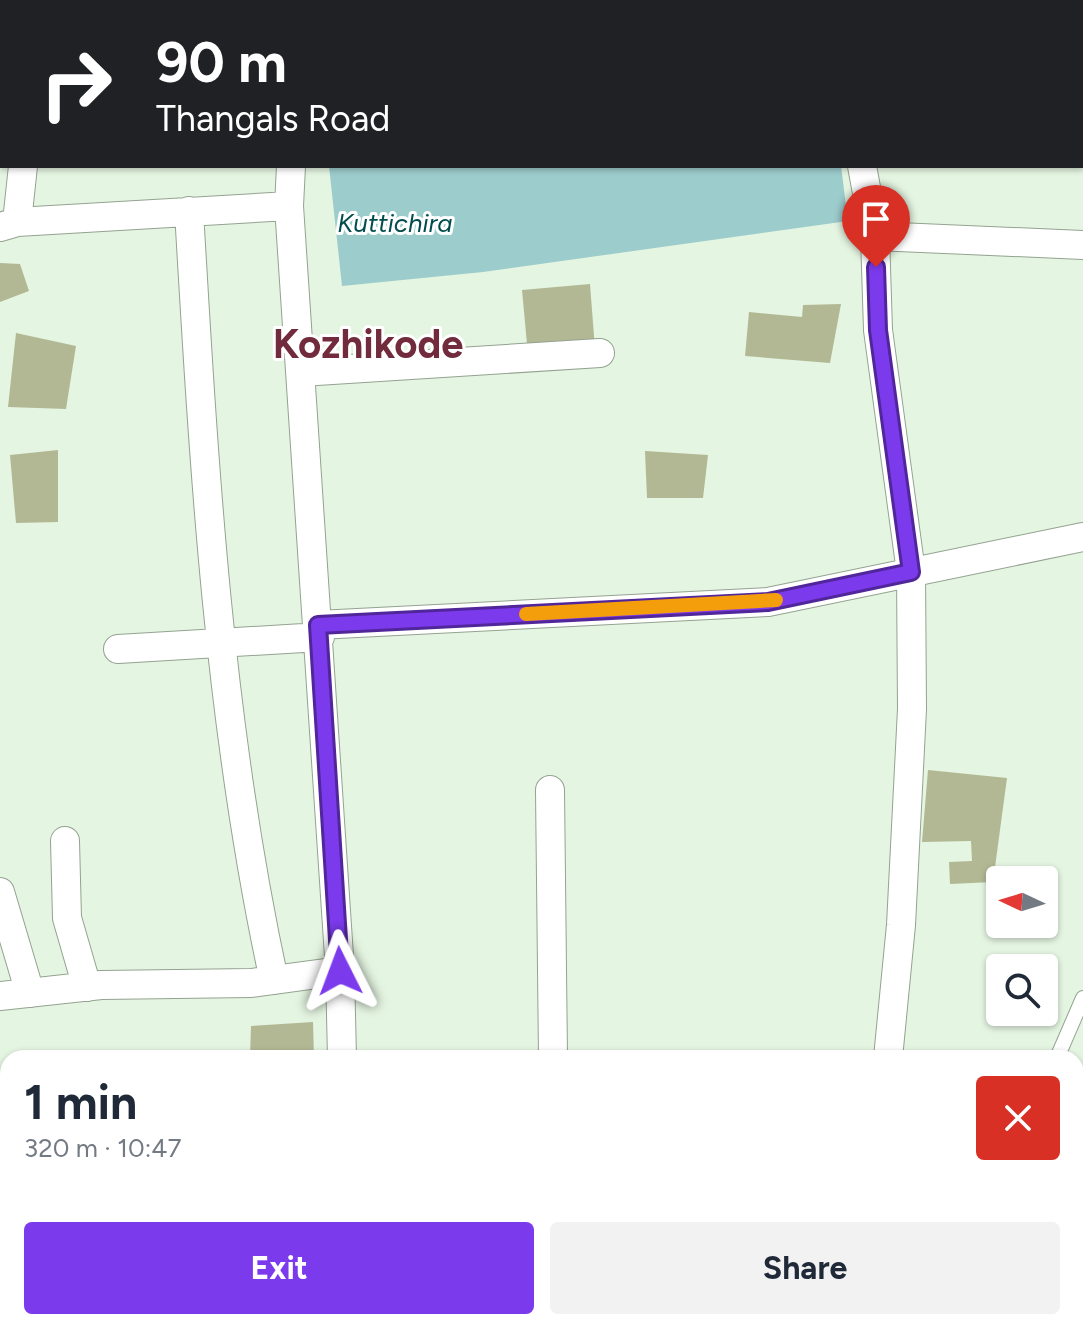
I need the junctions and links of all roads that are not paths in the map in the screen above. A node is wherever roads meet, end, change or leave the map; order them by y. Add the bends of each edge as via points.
1 (22, 168) edge
2 (291, 168) edge
3 (862, 168) edge
4 (289, 206) junction
5 (189, 211) junction
6 (8, 224) edge
7 (875, 236) junction
8 (1083, 245) edge
9 (600, 353) dead end
10 (301, 372) junction
11 (1083, 537) edge
12 (911, 572) junction
13 (319, 631) junction
14 (221, 643) junction
15 (118, 649) dead end
16 (550, 790) dead end
17 (65, 841) dead end
18 (0, 892) edge
19 (340, 971) junction
20 (274, 980) junction
21 (87, 987) junction
22 (30, 993) junction
23 (0, 996) edge
24 (1083, 998) edge
25 (342, 1050) edge
26 (553, 1050) edge
27 (889, 1050) edge
28 (1060, 1050) edge

1 - 6 street
2 - 4 street
3 - 7 street
4 - 5 street
4 - 10 street
5 - 6 street
5 - 14 street via 206,510
7 - 8 street
7 - 12 street via 878,330
9 - 10 street
10 - 13 street
11 - 12 street
12 - 13 street via 768,602
12 - 27 street via 912,709
13 - 14 street
13 - 19 street
14 - 15 street
14 - 20 street via 250,868
16 - 26 street
17 - 21 street via 67,918
18 - 22 street
19 - 20 street
19 - 25 street
20 - 21 street
21 - 22 street
22 - 23 street
24 - 28 lane

